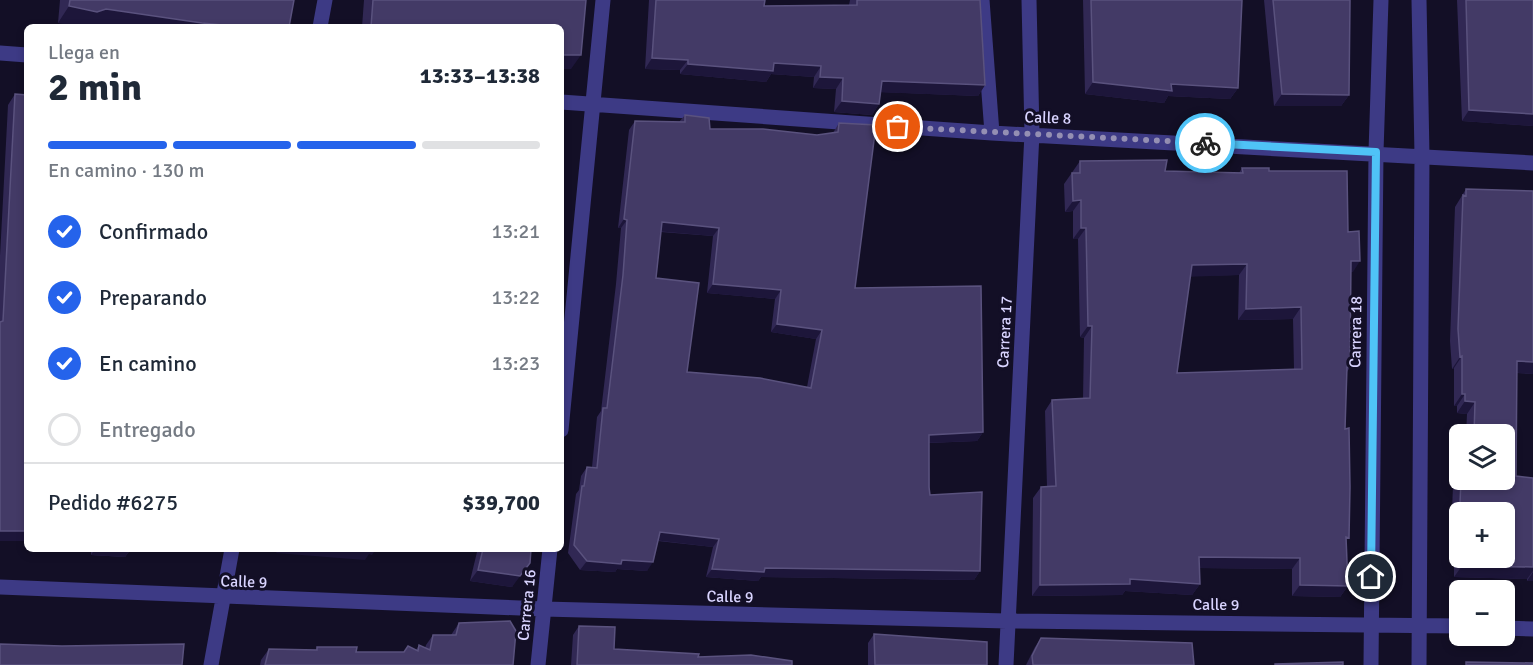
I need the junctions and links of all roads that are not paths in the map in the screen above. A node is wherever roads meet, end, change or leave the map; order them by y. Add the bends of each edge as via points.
1 (325, 0) edge
2 (603, 0) edge
3 (982, 0) edge
4 (1029, 0) edge
5 (1381, 0) edge
6 (1419, 0) edge
7 (321, 24) edge
8 (0, 53) edge
9 (24, 55) edge
10 (564, 102) edge
11 (592, 106) junction
12 (992, 133) junction
13 (1032, 134) junction
14 (1376, 152) junction
15 (1422, 155) junction
16 (1533, 163) edge
17 (564, 399) edge
18 (232, 552) edge
19 (550, 552) edge
20 (0, 587) edge
21 (224, 598) junction
22 (544, 609) junction
23 (1007, 621) junction
24 (1370, 624) junction
25 (1418, 625) junction
26 (1449, 626) edge
27 (1515, 628) edge
28 (1533, 629) edge
29 (211, 665) edge
30 (538, 665) edge
31 (1006, 665) edge
32 (1371, 665) edge
33 (1419, 665) edge

1 - 7 street
2 - 11 street
3 - 12 street
4 - 13 street, Carrera 17
5 - 14 street, Carrera 18
6 - 15 street
8 - 9 street
10 - 11 street, Calle 8
11 - 12 street, Calle 8
11 - 17 street
12 - 13 street, Calle 8
13 - 14 street, Calle 8
13 - 23 street, Carrera 17
14 - 15 street, Calle 8
14 - 24 street, Carrera 18
15 - 16 street, Calle 8
15 - 25 street
18 - 21 street
19 - 22 street, Carrera 16
20 - 21 street, Calle 9
21 - 22 street, Calle 9
21 - 29 street
22 - 23 street, Calle 9
22 - 30 street, Carrera 16
23 - 24 street, Calle 9
23 - 31 street, Carrera 17
24 - 25 street, Calle 9
24 - 32 street, Carrera 18
25 - 26 street, Calle 9
25 - 33 street
27 - 28 street

